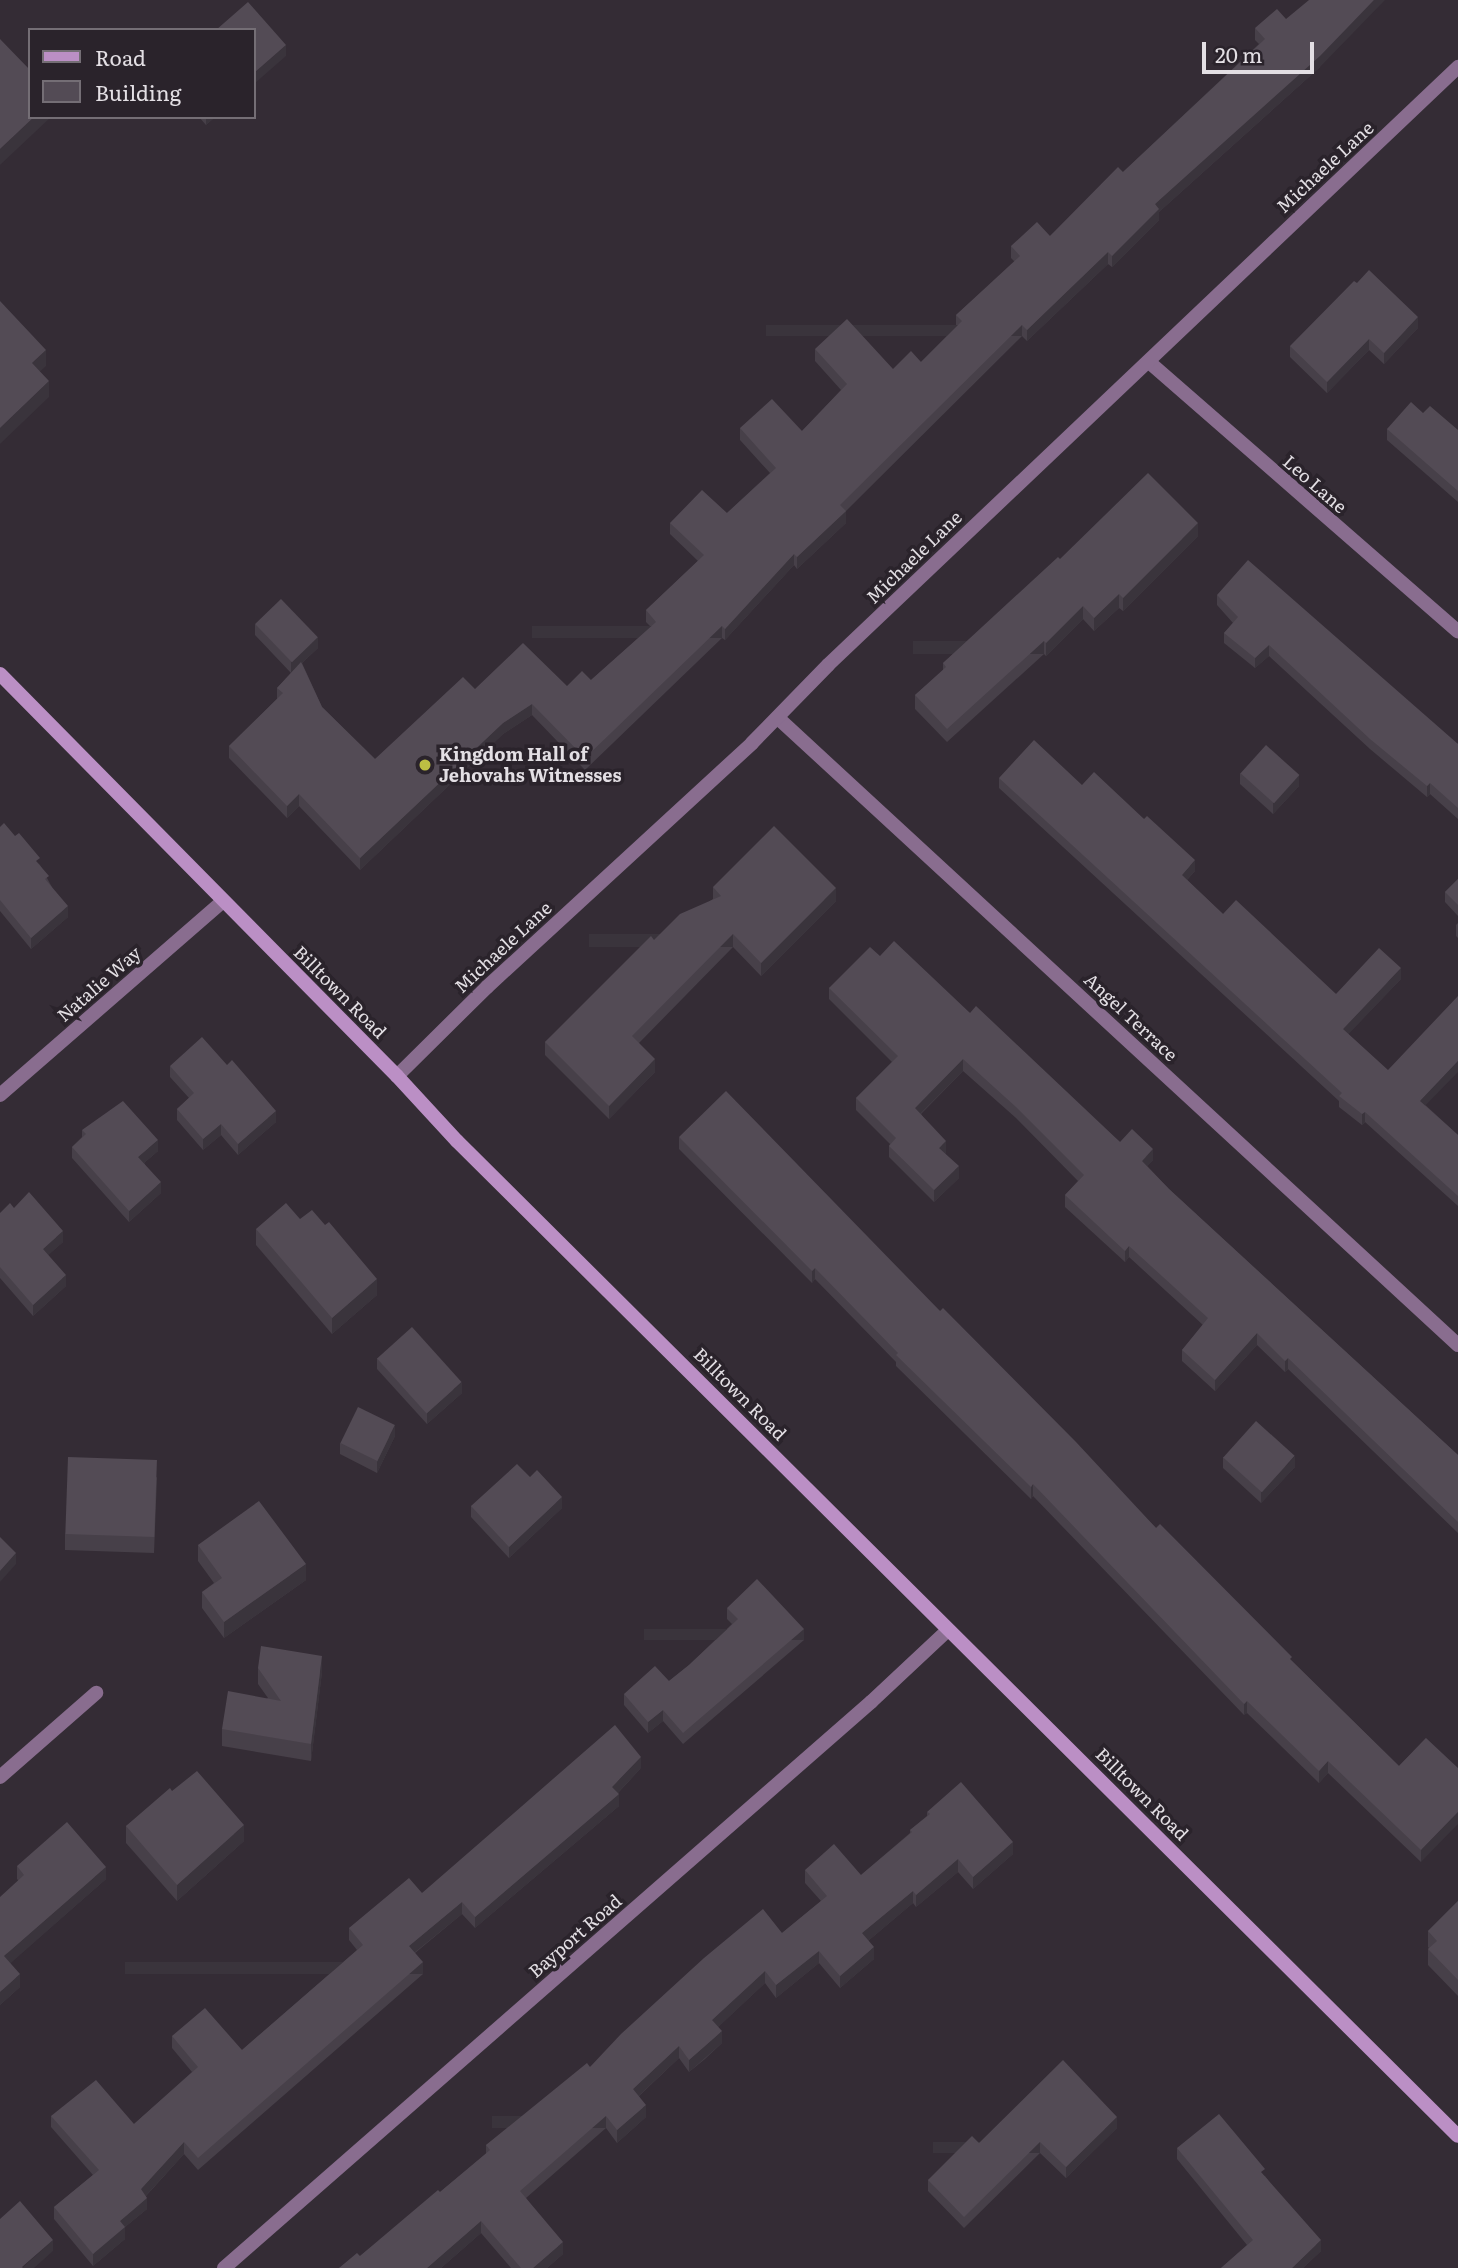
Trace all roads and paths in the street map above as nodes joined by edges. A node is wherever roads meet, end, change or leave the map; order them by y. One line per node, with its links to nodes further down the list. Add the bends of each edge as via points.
1 (1458, 67): 2 (street, Michaele Lane)
2 (1149, 362): 3 (street, Leo Lane); 5 (street, Michaele Lane, via 838,655)
3 (1458, 632)
4 (0, 674): 6 (main road, Billtown Road)
5 (778, 718): 7 (street, Michaele Lane); 9 (street, Angel Terrace)
6 (223, 901): 7 (main road, Billtown Road); 8 (street, Natalie Way)
7 (397, 1076): 10 (main road, Billtown Road, via 457,1142)
8 (0, 1095)
9 (1458, 1345)
10 (948, 1630): 13 (main road, Billtown Road); 14 (street, Bayport Road)
11 (96, 1693): 12 (street)
12 (0, 1777)
13 (1458, 2136)
14 (225, 2268)

